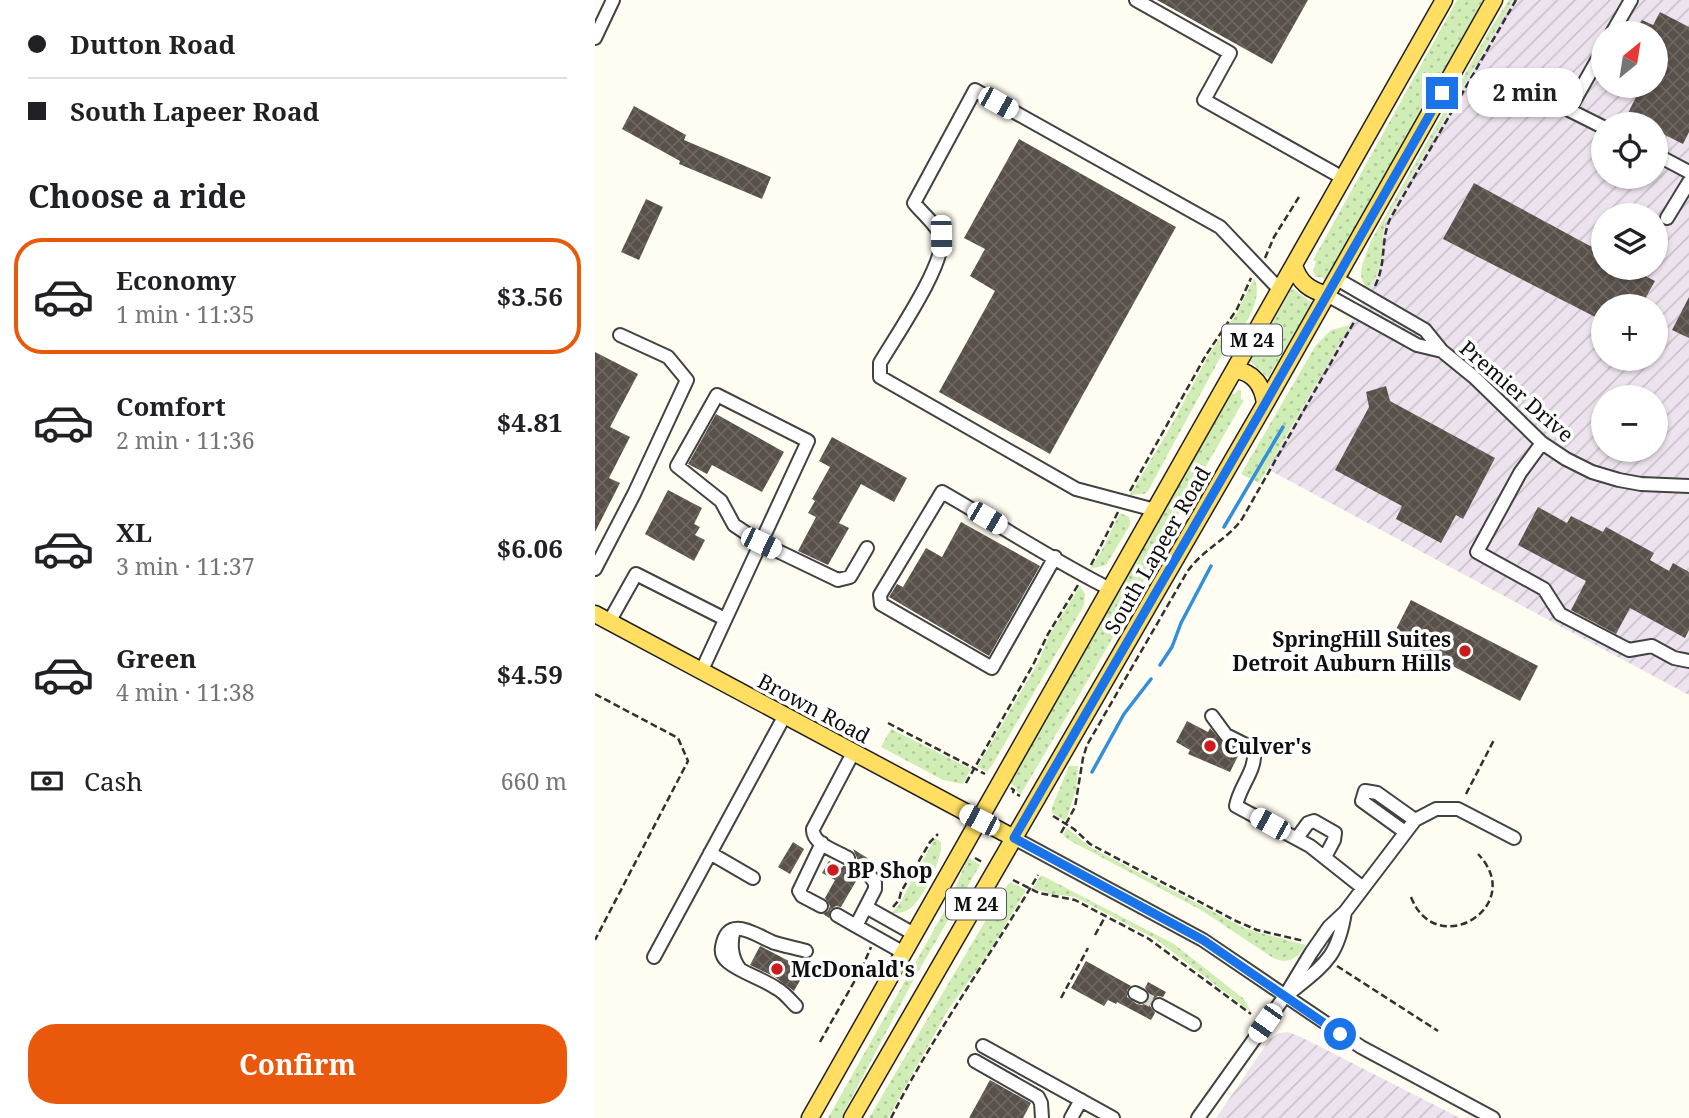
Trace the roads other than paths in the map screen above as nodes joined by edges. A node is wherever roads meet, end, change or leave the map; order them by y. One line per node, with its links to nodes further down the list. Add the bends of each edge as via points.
1 (613, 0): 7 (street)
2 (1136, 0): 12 (street, via 1230,53 1204,100)
3 (1444, 0): 12 (main road, South Lapeer Road / M 24)
4 (1495, 0): 16 (main road, South Lapeer Road / M 24)
5 (1631, 0): 6 (street)
6 (1619, 21)
7 (595, 38)
8 (1591, 71): 9 (street, via 1569,110)
9 (1591, 121)
10 (1668, 161): 11 (street)
11 (1689, 172)
12 (1343, 178): 15 (main road, South Lapeer Road / M 24)
13 (1689, 182): 14 (street)
14 (1668, 216)
15 (1294, 265): 17 (main road, South Lapeer Road / M 24); 18 (main road, via 1306,286)
16 (1337, 278): 18 (main road, South Lapeer Road / M 24); 20 (street, Premier Drive, via 1425,330)
17 (1280, 290): 21 (main road, South Lapeer Road / M 24); 25 (street, via 1220,227 975,90 914,203 941,236 941,253 880,363 880,377 1076,489)
18 (1327, 295): 20 (street, Premier Drive, via 1417,345); 22 (main road, South Lapeer Road / M 24)
19 (620, 335): 28 (street, via 668,357 687,380 634,494)
20 (1442, 351): 23 (street, Premier Drive)
21 (1235, 370): 22 (main road, via 1255,378); 25 (main road, South Lapeer Road / M 24)
22 (1265, 404): 42 (main road, South Lapeer Road / M 24)
23 (1542, 443): 24 (street, Premier Drive, via 1574,464 1619,480); 34 (street, via 1520,473 1477,552 1544,589 1560,614 1629,650 1652,646)
24 (1689, 486)
25 (1155, 510): 31 (main road, South Lapeer Road / M 24)
26 (761, 543): 26 (street, via 808,441 717,395 677,466 721,500 734,525); 27 (street, via 838,580 850,577); 33 (street)
27 (867, 548)
28 (599, 551): 30 (street)
29 (1055, 557): 29 (street, via 942,492 880,594 881,604 992,668); 31 (street)
30 (595, 569)
31 (1110, 589): 39 (main road, South Lapeer Road / M 24)
32 (602, 618): 33 (street, via 636,574); 35 (main road, Brown Road)
33 (725, 619): 35 (street)
34 (1689, 661)
35 (701, 672): 36 (main road, Brown Road)
36 (784, 716): 38 (main road, Brown Road); 46 (street)
37 (1212, 716): 43 (street, via 1226,735 1254,752 1255,761 1236,806)
38 (853, 753): 39 (main road, Brown Road); 45 (street, via 813,829)
39 (979, 820): 42 (main road, Brown Road); 57 (main road, South Lapeer Road / M 24)
40 (1415, 820): 41 (street); 41 (street, via 1377,793 1365,791 1361,801); 44 (street, via 1436,809 1458,810)
41 (1405, 832): 51 (street)
42 (1014, 838): 61 (street, via 1203,940); 69 (main road, South Lapeer Road / M 24)
43 (1297, 838): 47 (street); 47 (street, via 1314,821 1335,833)
44 (1514, 838)
45 (822, 843): 48 (street); 52 (street, via 799,891)
46 (710, 853): 50 (street); 60 (street)
47 (1325, 857): 51 (street)
48 (848, 858)
49 (864, 867): 53 (street, via 875,883)
50 (753, 878)
51 (1363, 888): 54 (street)
52 (821, 906)
53 (866, 907): 56 (street); 57 (street)
54 (1345, 912): 61 (street, via 1329,927); 61 (street, via 1341,935 1325,965)
55 (837, 915): 56 (street)
56 (856, 926): 59 (street)
57 (914, 934): 59 (main road, South Lapeer Road / M 24)
58 (806, 951): 63 (street, via 750,930 734,930 731,943 740,969 779,989)
59 (904, 953): 68 (main road, South Lapeer Road / M 24)
60 (654, 957)
61 (1285, 996): 73 (street); 74 (street, via 1361,1047)
62 (1159, 1005): 64 (street)
63 (796, 1006)
64 (1194, 1024)
65 (983, 1046): 67 (street)
66 (975, 1061): 70 (street, via 1038,1097)
67 (1087, 1108): 71 (street); 72 (street)
68 (810, 1118)
69 (852, 1118)
70 (1042, 1118)
71 (1071, 1118)
72 (1113, 1118)
73 (1198, 1118)
74 (1493, 1118)

